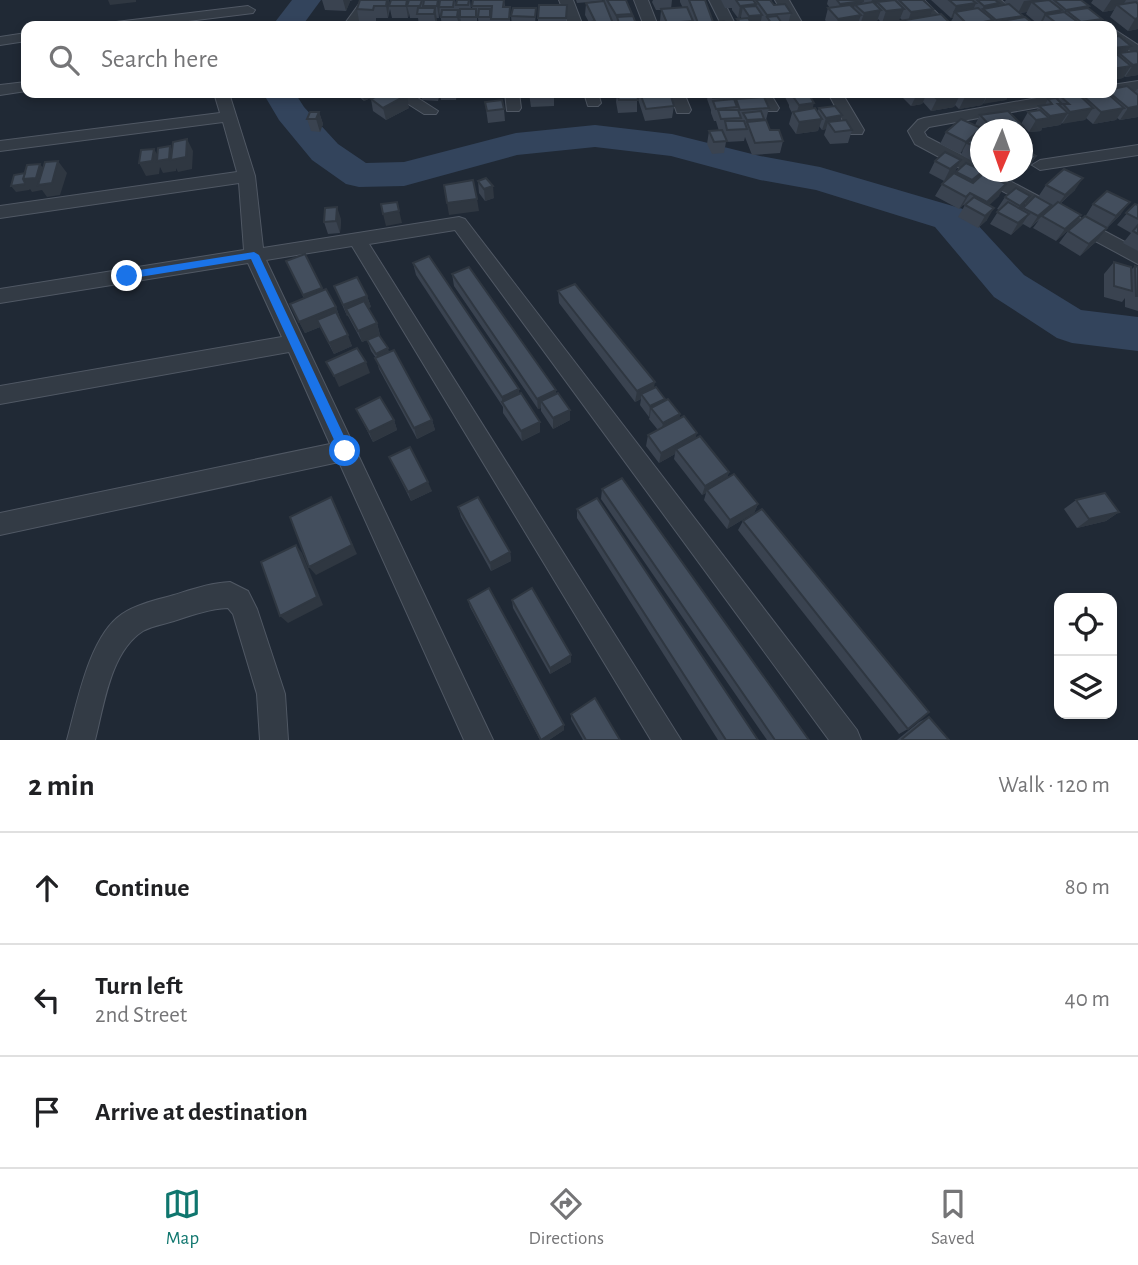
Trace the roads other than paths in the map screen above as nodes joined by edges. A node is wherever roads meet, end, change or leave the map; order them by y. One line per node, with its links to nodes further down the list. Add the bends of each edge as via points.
1 (566, 0): 12 (street)
2 (641, 0): 13 (street)
3 (716, 0): 14 (street)
4 (782, 0): 15 (street)
5 (916, 0): 16 (street)
6 (993, 0): 17 (street)
7 (373, 1): 11 (street)
8 (252, 5): 9 (street); 10 (street)
9 (148, 21)
10 (241, 21)
11 (355, 21)
12 (574, 21)
13 (649, 21)
14 (726, 21)
15 (794, 21)
16 (938, 21)
17 (1018, 21)
18 (1117, 35): 19 (street)
19 (1138, 35)
20 (1117, 36): 23 (street)
21 (21, 38): 22 (street)
22 (0, 41)
23 (1138, 52)
24 (1138, 86): 26 (street)
25 (21, 87): 27 (street)
26 (1117, 88)
27 (0, 90)
28 (224, 98): 37 (street)
29 (408, 98): 36 (street)
30 (679, 98): 35 (street)
31 (766, 98): 34 (street)
32 (838, 98): 38 (street)
33 (1018, 98): 46 (street, via 924,123 916,131 921,140)
34 (771, 108)
35 (683, 110)
36 (430, 111)
37 (230, 116): 39 (street); 42 (street)
38 (856, 130)
39 (0, 146)
40 (1138, 150): 41 (street)
41 (1040, 165)
42 (247, 176): 43 (street); 45 (street)
43 (0, 212)
44 (358, 241): 45 (street); 55 (street); 56 (street, via 459,223)
45 (254, 255): 47 (street); 48 (street)
46 (1138, 257)
47 (0, 296)
48 (295, 343): 49 (street); 50 (street)
49 (0, 394)
50 (345, 451): 51 (street); 54 (street)
51 (0, 524)
52 (81, 740): 53 (street, via 108,655 126,627 198,600 230,595 244,609 271,694)
53 (274, 740)
54 (479, 740)
55 (667, 740)
56 (847, 740)

